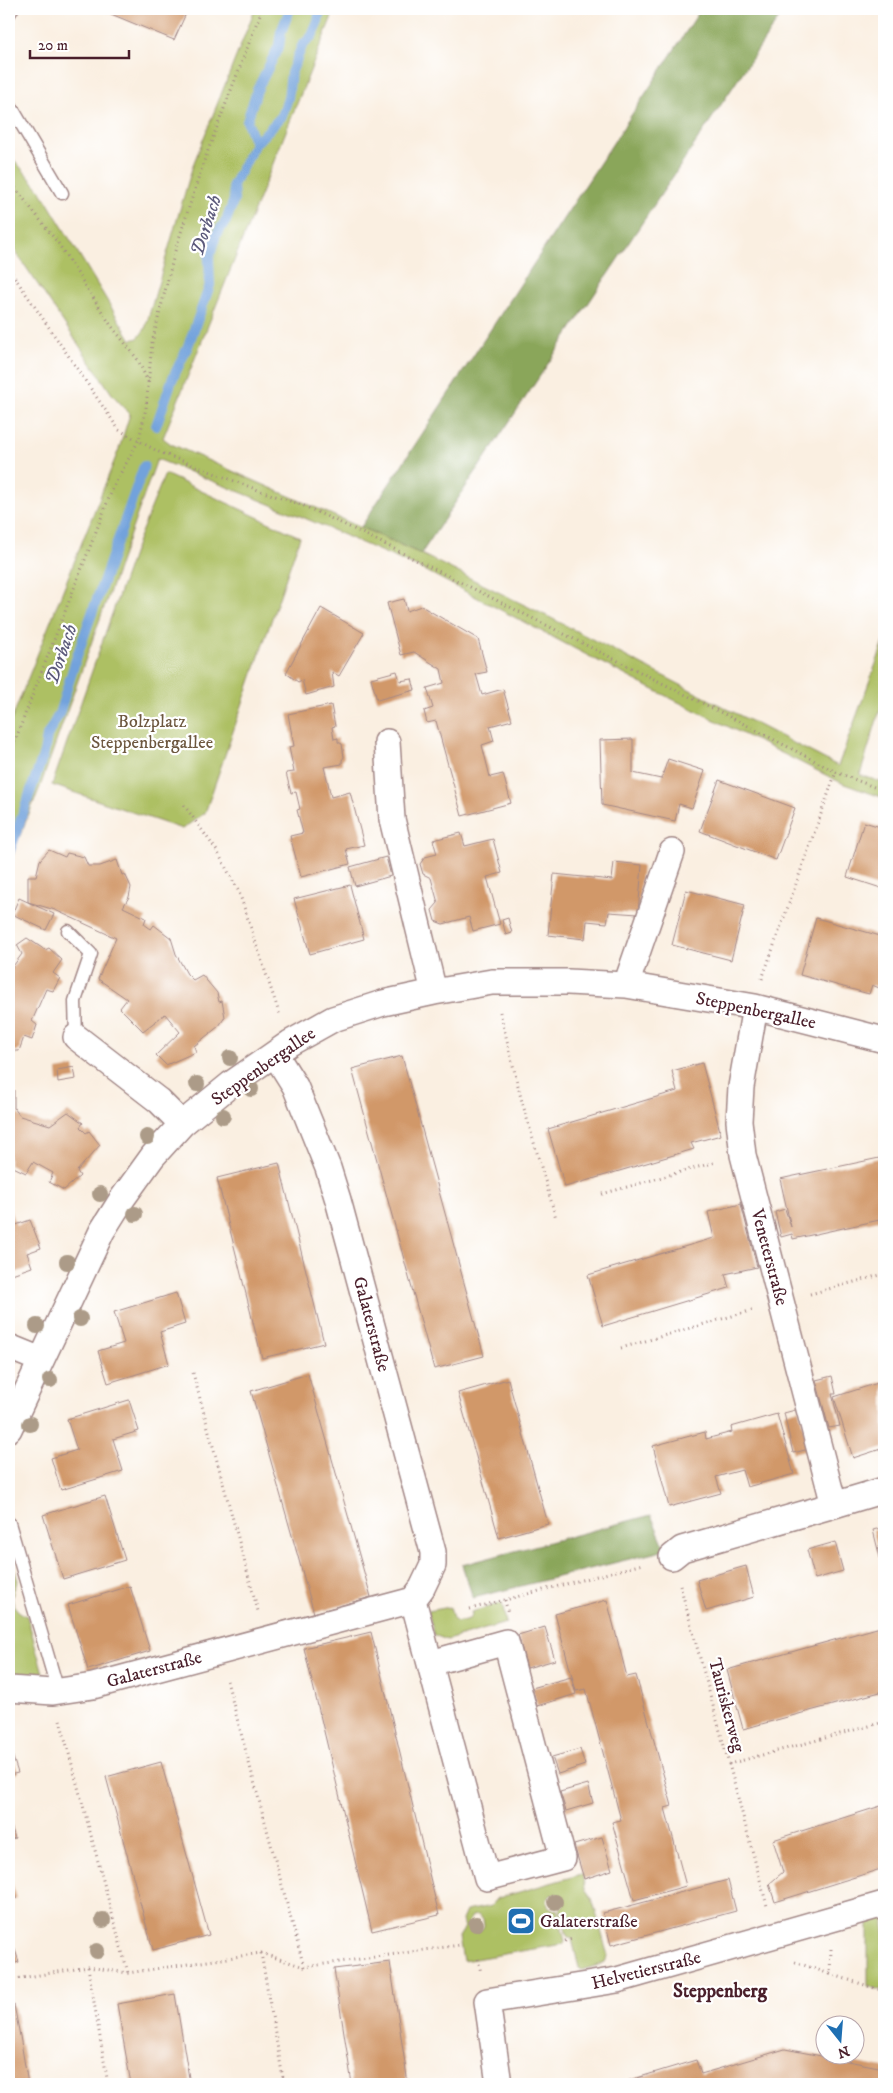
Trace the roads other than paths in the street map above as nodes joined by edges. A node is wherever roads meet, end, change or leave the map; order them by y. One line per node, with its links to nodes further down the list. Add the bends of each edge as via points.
1 (12, 9): 2 (lane)
2 (9, 14)
3 (9, 104): 4 (lane)
4 (62, 193)
5 (387, 742): 9 (street, via 392,819)
6 (672, 852): 8 (street)
7 (68, 931): 11 (lane, via 91,954 75,1001)
8 (626, 985): 9 (street, Steppenbergallee, via 492,982); 10 (street, Steppenbergallee)
9 (434, 992): 13 (street, Steppenbergallee, via 383,1003 333,1019)
10 (755, 1007): 12 (street, Steppenbergallee); 19 (street, Veneterstraße, via 740,1087 743,1155)
11 (76, 1037): 14 (street, via 159,1101)
12 (884, 1040)
13 (282, 1048): 14 (street, Steppenbergallee); 22 (street, Galaterstraße, via 331,1176 351,1242 433,1552 433,1565)
14 (182, 1124): 16 (street, Steppenbergallee, via 153,1156 102,1231)
15 (9, 1347): 16 (street)
16 (41, 1360): 17 (street, Steppenbergallee)
17 (9, 1429)
18 (884, 1490): 19 (street)
19 (834, 1505): 21 (street, via 682,1549)
20 (9, 1523): 25 (lane)
21 (672, 1557)
22 (413, 1600): 23 (street); 25 (street, Galaterstraße, via 93,1686)
23 (431, 1662): 23 (street, via 487,1878 563,1858 506,1642)
24 (9, 1690): 25 (street, Galaterstraße)
25 (55, 1692)
26 (884, 1904): 27 (street, Helvetierstraße, via 617,1980 487,2001)
27 (499, 2084)

